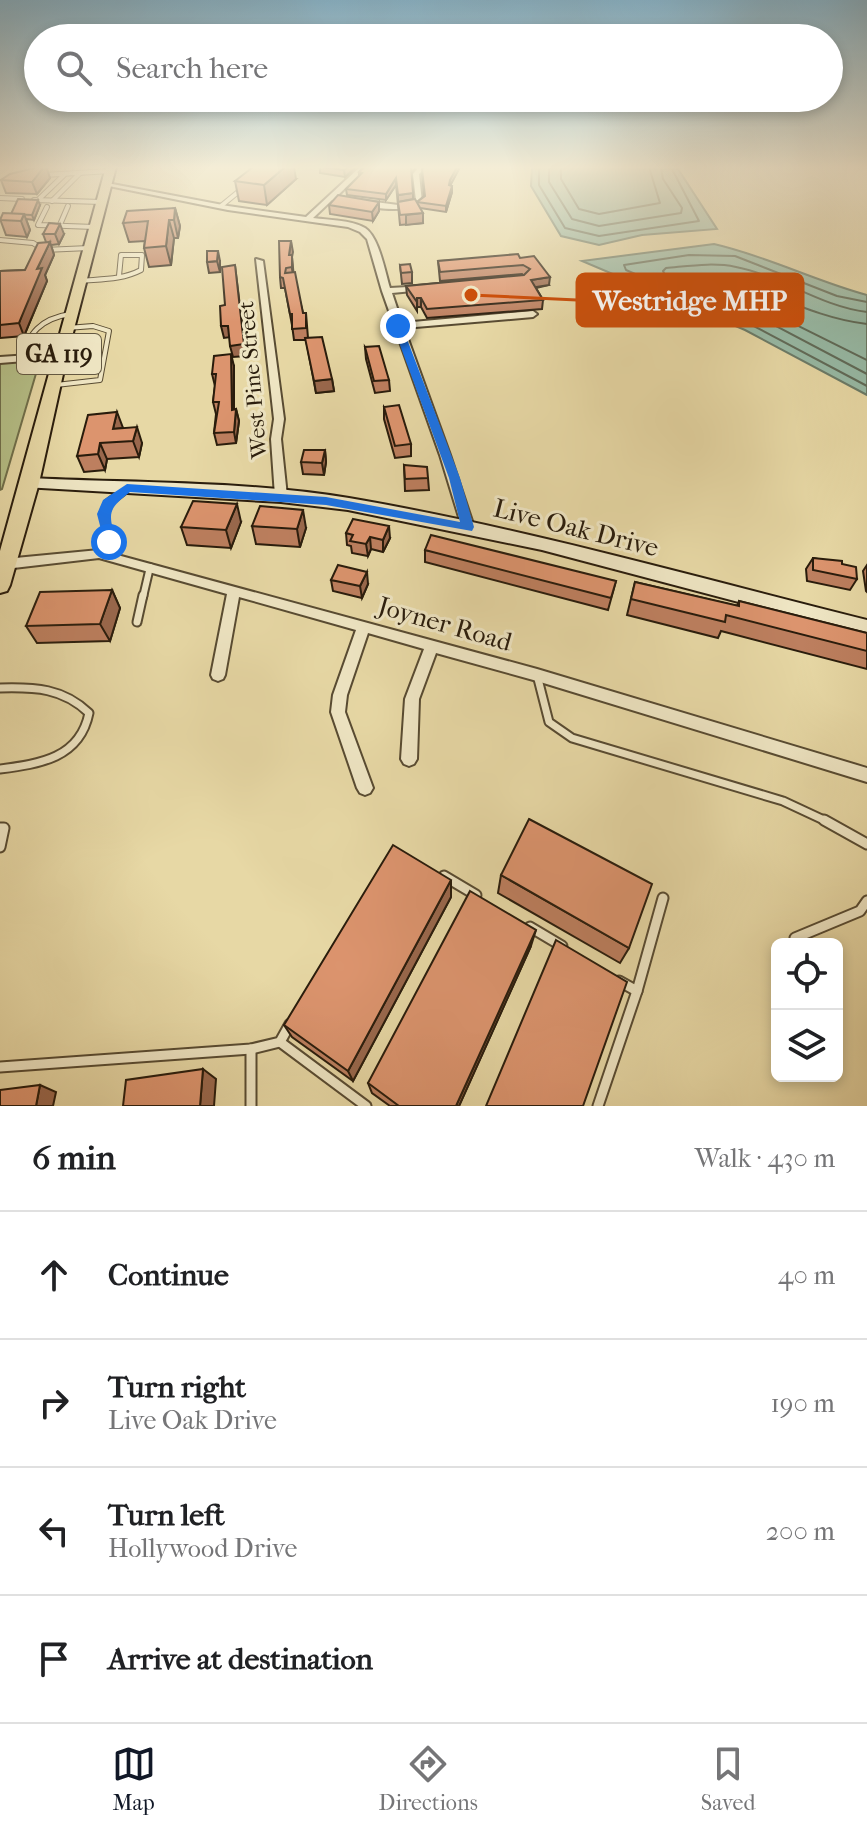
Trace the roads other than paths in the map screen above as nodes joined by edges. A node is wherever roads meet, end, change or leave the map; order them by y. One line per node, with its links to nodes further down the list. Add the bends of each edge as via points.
1 (41, 219): 6 (lane)
2 (63, 219): 7 (lane)
3 (97, 219): 8 (main road, GA 119)
4 (312, 219): 15 (street, via 363,230 371,239)
5 (25, 224): 6 (lane)
6 (38, 225): 7 (lane)
7 (59, 227): 8 (lane)
8 (95, 227): 10 (main road, GA 119)
9 (0, 240): 10 (lane, via 33,243 44,250)
10 (89, 248): 13 (main road, GA 119)
11 (259, 261): 25 (street, West Pine Street, via 279,419)
12 (119, 276): 12 (lane, via 139,272 142,255 121,255); 13 (lane)
13 (80, 281): 17 (main road, GA 119)
14 (432, 287): 15 (street)
15 (386, 291): 18 (street)
16 (533, 314): 18 (street)
17 (69, 321): 19 (main road, GA 119); 20 (lane, via 48,316 36,324); 22 (lane, via 109,331 100,380)
18 (398, 326): 26 (street)
19 (59, 356): 20 (street); 22 (main road, GA 119)
20 (18, 359): 21 (street)
21 (0, 360)
22 (52, 386): 23 (main road, GA 119)
23 (30, 483): 24 (street, Live Oak Drive); 28 (main road, GA 119)
24 (127, 488): 25 (street, Live Oak Drive); 27 (lane, via 103,514)
25 (281, 496): 26 (street, Live Oak Drive)
26 (468, 527): 34 (street, Live Oak Drive)
27 (116, 558): 28 (street, Joyner Road, via 99,554); 29 (street, Joyner Road)
28 (5, 564): 30 (main road, GA 119)
29 (150, 567): 31 (street, Joyner Road); 32 (lane)
30 (0, 585)
31 (234, 591): 33 (street, Joyner Road); 36 (street)
32 (137, 622)
33 (364, 626): 35 (street, Joyner Road); 42 (street, via 338,712)
34 (867, 628)
35 (432, 646): 37 (street, Joyner Road); 39 (street, via 412,699)
36 (218, 675)
37 (537, 675): 41 (street, Joyner Road); 44 (lane, via 549,722 572,738 783,801)
38 (0, 688): 40 (lane, via 61,691 89,713 84,735 56,758)
39 (409, 759)
40 (0, 769)
41 (867, 775)
42 (365, 788)
43 (0, 828): 45 (lane)
44 (867, 844)
45 (0, 847)
46 (435, 871): 49 (lane)
47 (663, 898): 54 (lane)
48 (867, 901): 51 (lane, via 860,911)
49 (489, 903)
50 (516, 919): 52 (lane)
51 (795, 938)
52 (570, 951)
53 (610, 975): 54 (lane)
54 (637, 991): 61 (lane)
55 (295, 1016): 56 (lane)
56 (280, 1042): 57 (lane); 60 (lane)
57 (251, 1049): 58 (lane); 59 (lane)
58 (0, 1067)
59 (251, 1106)
60 (366, 1106)
61 (598, 1106)

